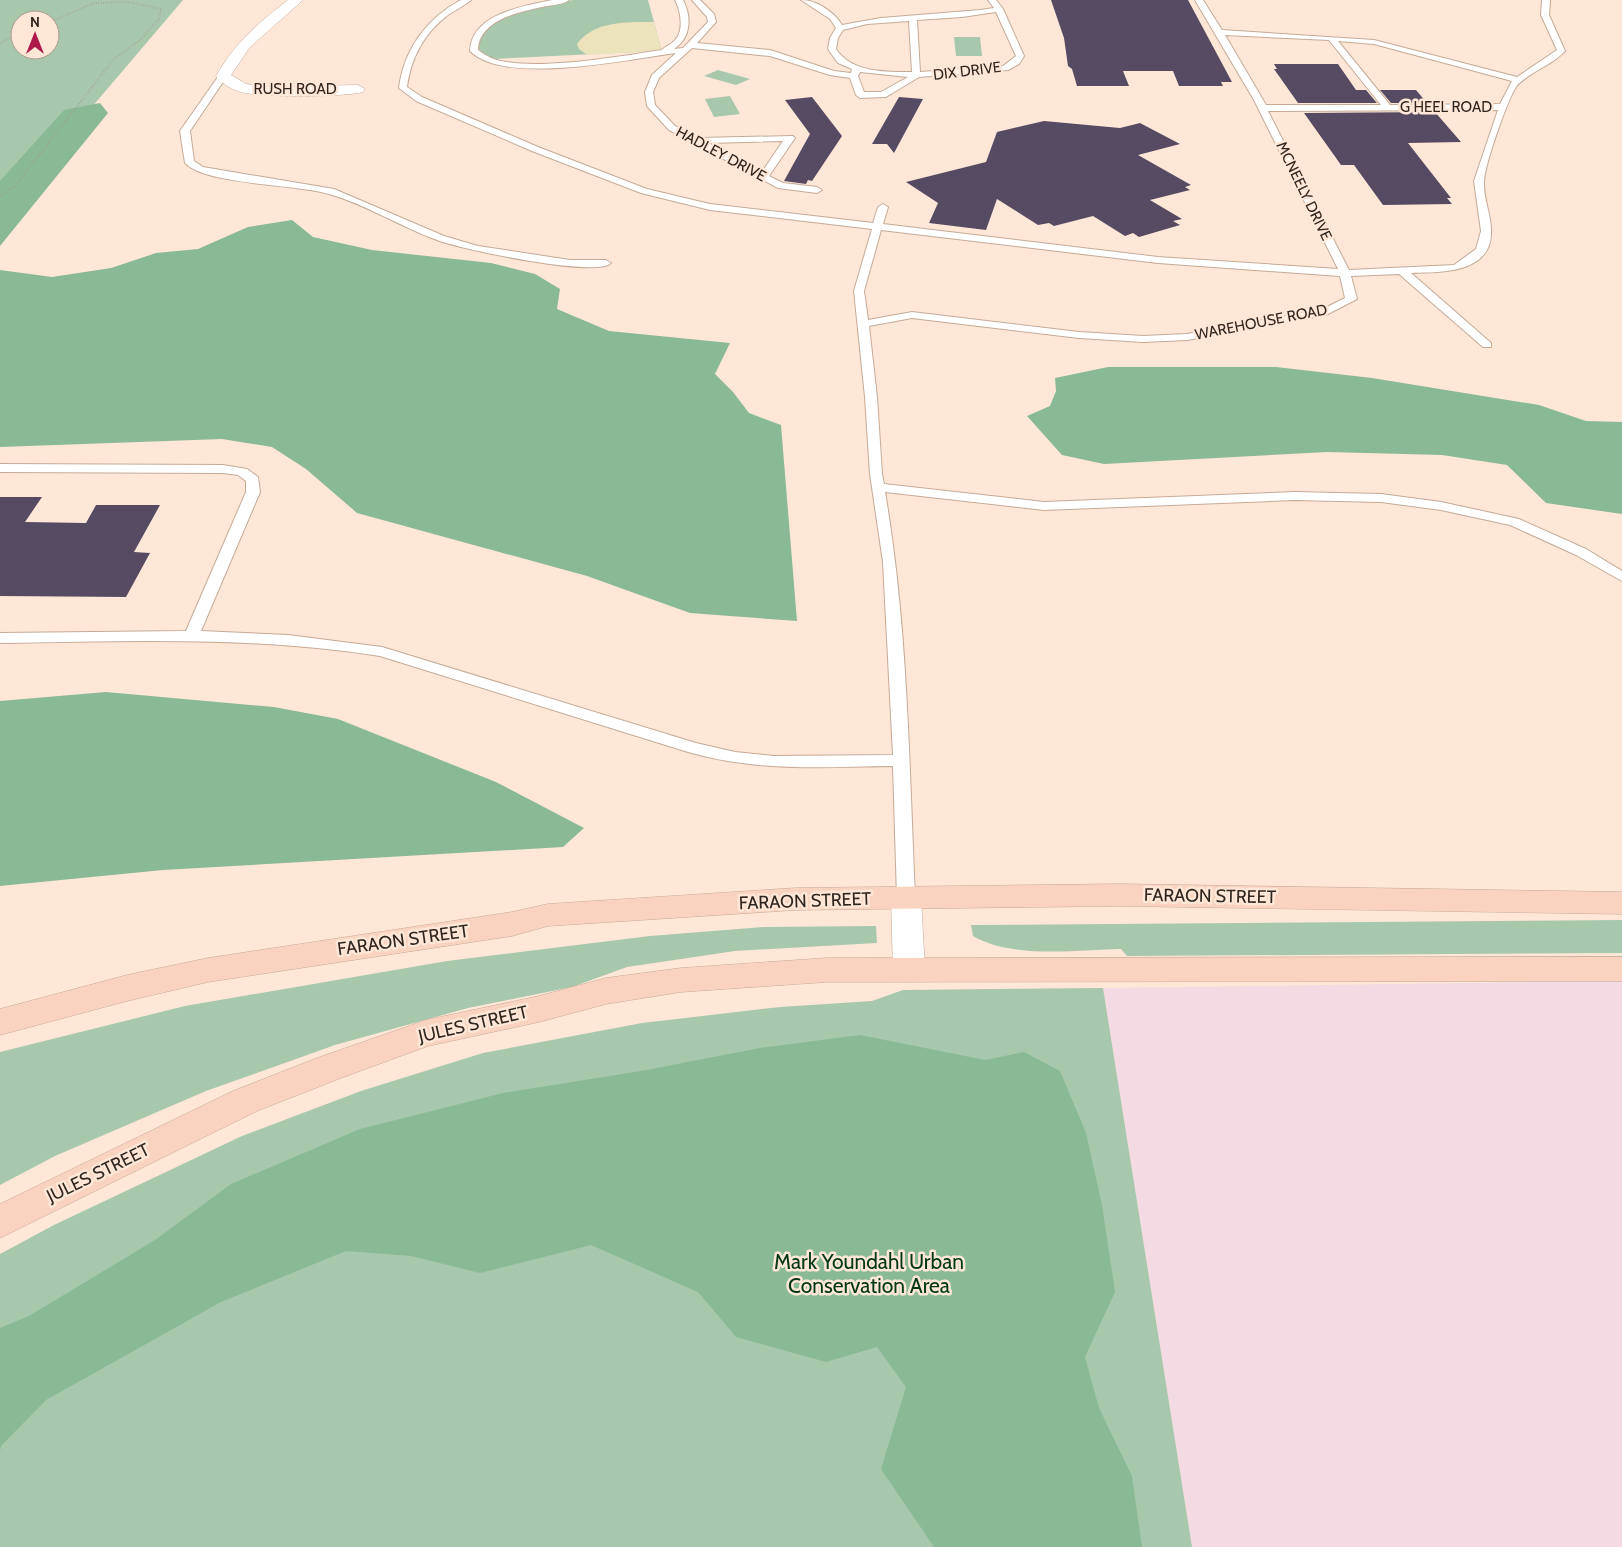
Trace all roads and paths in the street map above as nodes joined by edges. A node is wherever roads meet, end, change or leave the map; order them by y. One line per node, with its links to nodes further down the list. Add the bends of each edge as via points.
1 (296, 0): 19 (street, via 267,23 230,61)
2 (467, 0): 31 (lane, via 434,20 415,49 403,88 419,99 653,194 710,207)
3 (565, 0): 17 (lane, DIX DRIVE, via 523,9 486,25 475,39 474,51 480,58 494,63 514,65 601,62)
4 (679, 0): 17 (lane, via 684,11 683,34 676,44)
5 (696, 0): 16 (lane, HADLEY DRIVE, via 711,16 712,22)
6 (806, 0): 13 (lane, via 833,17)
7 (992, 0): 10 (lane, DIX DRIVE)
8 (1198, 0): 14 (lane, MCNEELY DRIVE)
9 (1546, 0): 21 (lane, via 1545,15 1562,51)
10 (999, 9): 11 (lane); 20 (lane, DIX DRIVE, via 1020,56 1016,62 1005,68)
11 (913, 17): 13 (lane, via 858,22); 20 (lane)
12 (60, 18): 29 (path, via 94,3 109,1 140,2 161,9 159,19 139,41 114,59 15,186)
13 (840, 28): 18 (lane, via 832,49 839,60)
14 (1220, 32): 15 (lane); 25 (lane, MCNEELY DRIVE)
15 (1331, 38): 21 (lane, via 1374,42); 23 (lane)
16 (687, 48): 17 (lane, DIX DRIVE); 18 (lane, DIX DRIVE, via 769,53 801,60 841,76); 26 (lane, HADLEY DRIVE, via 655,77 649,92 651,106 672,128)
17 (662, 52)
18 (855, 72): 20 (lane, DIX DRIVE); 20 (lane, via 860,95 883,95)
19 (223, 76): 22 (street, RUSH ROAD, via 242,88 266,91); 32 (lane, via 203,101 186,131 187,155 190,163 200,169 331,191 440,238 477,249 570,263)
20 (916, 76)
21 (1518, 80): 24 (lane)
22 (358, 89)
23 (1387, 107): 24 (lane, G HEEL ROAD); 25 (lane)
24 (1504, 107): 33 (lane, via 1479,180 1488,228 1482,251 1470,262 1456,268)
25 (1263, 108): 34 (lane, MCNEELY DRIVE)
26 (694, 141): 27 (lane, HADLEY DRIVE); 27 (lane, via 790,138)
27 (764, 177): 28 (lane, HADLEY DRIVE, via 781,186)
28 (817, 190)
29 (0, 196)
30 (883, 207): 31 (lane)
31 (878, 227): 34 (lane, via 1158,260); 35 (lane, via 859,291)
32 (606, 263)
33 (1402, 271): 34 (lane); 36 (lane)
34 (1345, 273): 35 (lane, WAREHOUSE ROAD, via 1350,299 1326,312 1187,337 1143,339 1079,335 912,315)
35 (863, 324): 38 (lane)
36 (1487, 345)
37 (0, 468): 40 (lane, via 224,469 242,472 253,480 253,492)
38 (878, 487): 39 (lane, via 1044,506 1294,496 1381,498 1441,506 1514,522 1581,552); 42 (lane, via 890,562)
39 (1622, 577)
40 (191, 637): 41 (lane); 42 (lane, via 286,639 342,644 382,652 735,758 773,762)
41 (0, 638)
42 (900, 760): 43 (lane)
43 (906, 898): 44 (main road, FARAON STREET, via 1119,894); 46 (street); 47 (main road, FARAON STREET, via 796,900 548,915 512,924 208,970)
44 (1622, 903)
45 (1622, 969): 46 (main road)
46 (909, 970): 48 (main road, JULES STREET, via 827,970 681,980 606,990 539,1009 426,1033 245,1101)
47 (0, 1022)
48 (0, 1222)

